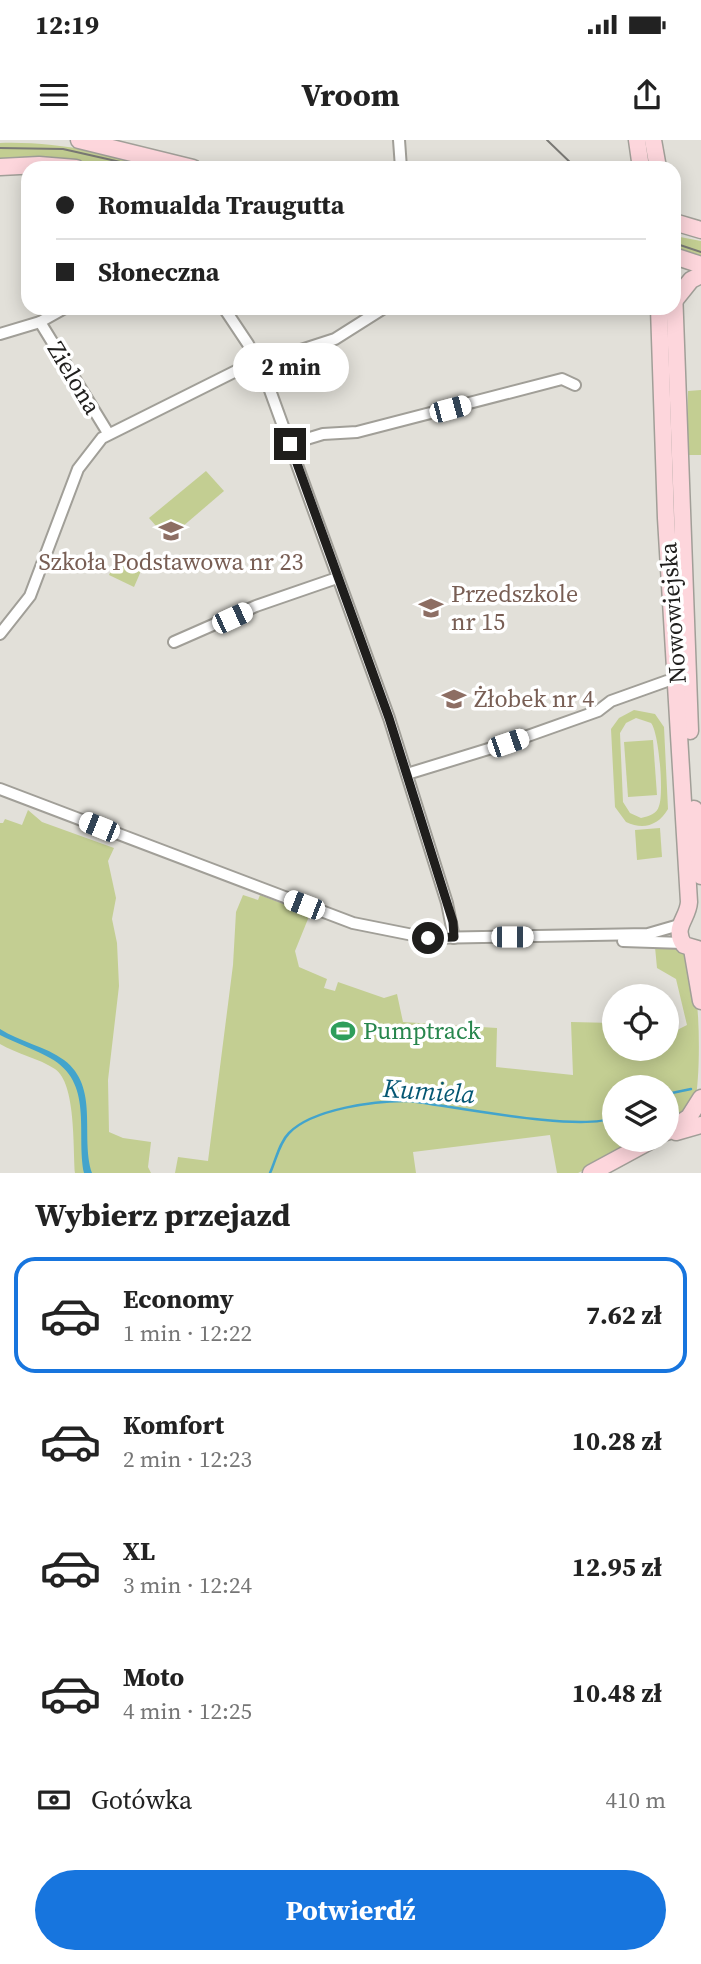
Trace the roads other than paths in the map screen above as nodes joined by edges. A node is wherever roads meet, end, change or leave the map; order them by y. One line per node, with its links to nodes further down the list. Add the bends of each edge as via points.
1 (79, 140): 5 (street)
2 (400, 140): 6 (street)
3 (637, 140): 7 (street)
4 (653, 140): 8 (street)
5 (164, 161)
6 (401, 161)
7 (640, 161)
8 (657, 161)
9 (21, 165): 10 (street)
10 (0, 166)
11 (681, 224): 12 (street)
12 (701, 230)
13 (681, 258): 14 (street)
14 (701, 265)
15 (701, 275): 16 (street, Nowowiejska)
16 (681, 289)
17 (52, 315): 22 (street)
18 (228, 315): 24 (street)
19 (373, 315): 24 (street, via 335,339)
20 (659, 315): 31 (street, Nowowiejska)
21 (675, 315): 34 (street, Nowowiejska, via 691,756)
22 (40, 322): 23 (street); 26 (street, Zielona)
23 (0, 334)
24 (258, 362): 26 (street); 27 (street)
25 (575, 384): 27 (street, via 562,379 358,432 323,434)
26 (108, 433): 29 (street, via 78,469 34,586)
27 (290, 444): 28 (street)
28 (337, 578): 30 (street, via 256,606); 32 (street)
29 (0, 634)
30 (174, 642)
31 (677, 681): 32 (street, via 611,701 598,711 488,750); 35 (street, Nowowiejska)
32 (407, 774): 37 (street)
33 (0, 789): 37 (street, via 353,923 413,937)
34 (701, 876)
35 (689, 918): 36 (street, via 648,934); 38 (street, Nowowiejska)
36 (596, 936): 37 (street); 38 (street)
37 (454, 937)
38 (692, 947): 39 (street, Nowowiejska)
39 (701, 1001)
40 (701, 1098): 41 (street, via 690,1117)
41 (679, 1125)
42 (701, 1125): 43 (street)
43 (679, 1130)
44 (632, 1152): 45 (street)
45 (600, 1171)

